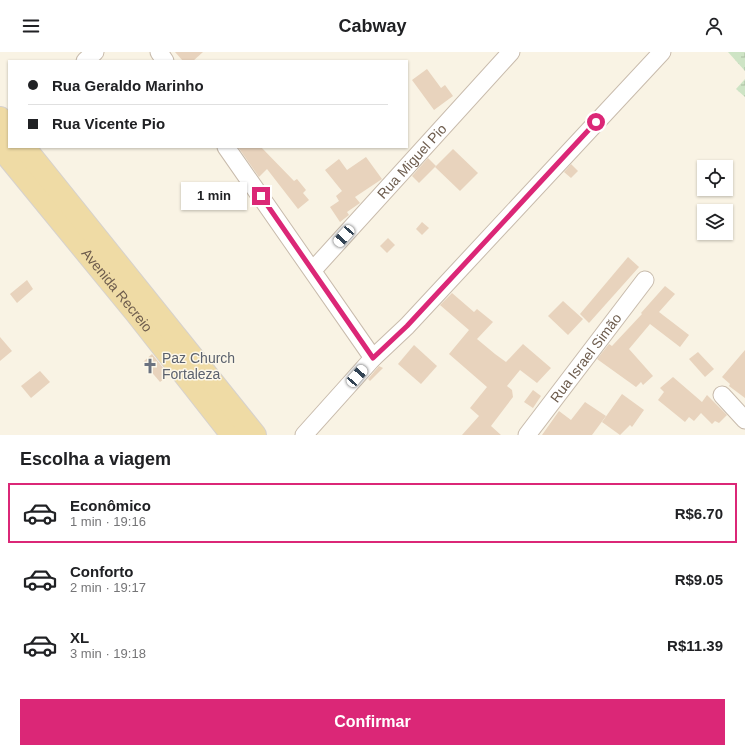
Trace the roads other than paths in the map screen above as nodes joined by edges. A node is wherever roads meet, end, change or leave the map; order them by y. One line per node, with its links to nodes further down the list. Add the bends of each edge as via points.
1 (95, 52): 4 (street)
2 (511, 52): 12 (street, Rua Miguel Pio)
3 (662, 52): 15 (street, via 407,326)
4 (86, 60)
5 (0, 118): 6 (main road)
6 (8, 128)
7 (8, 130): 8 (street)
8 (0, 137)
9 (0, 148): 14 (main road, Avenida Recreio)
10 (25, 148): 14 (main road, Avenida Recreio)
11 (227, 148): 12 (street)
12 (313, 270): 15 (street)
13 (645, 280): 21 (street, Rua Israel Simão)
14 (143, 308): 18 (main road, Avenida Recreio); 19 (main road, Avenida Recreio)
15 (373, 358): 20 (street)
16 (722, 396): 17 (street)
17 (745, 420)
18 (232, 435)
19 (255, 435)
20 (304, 435)
21 (527, 435)

